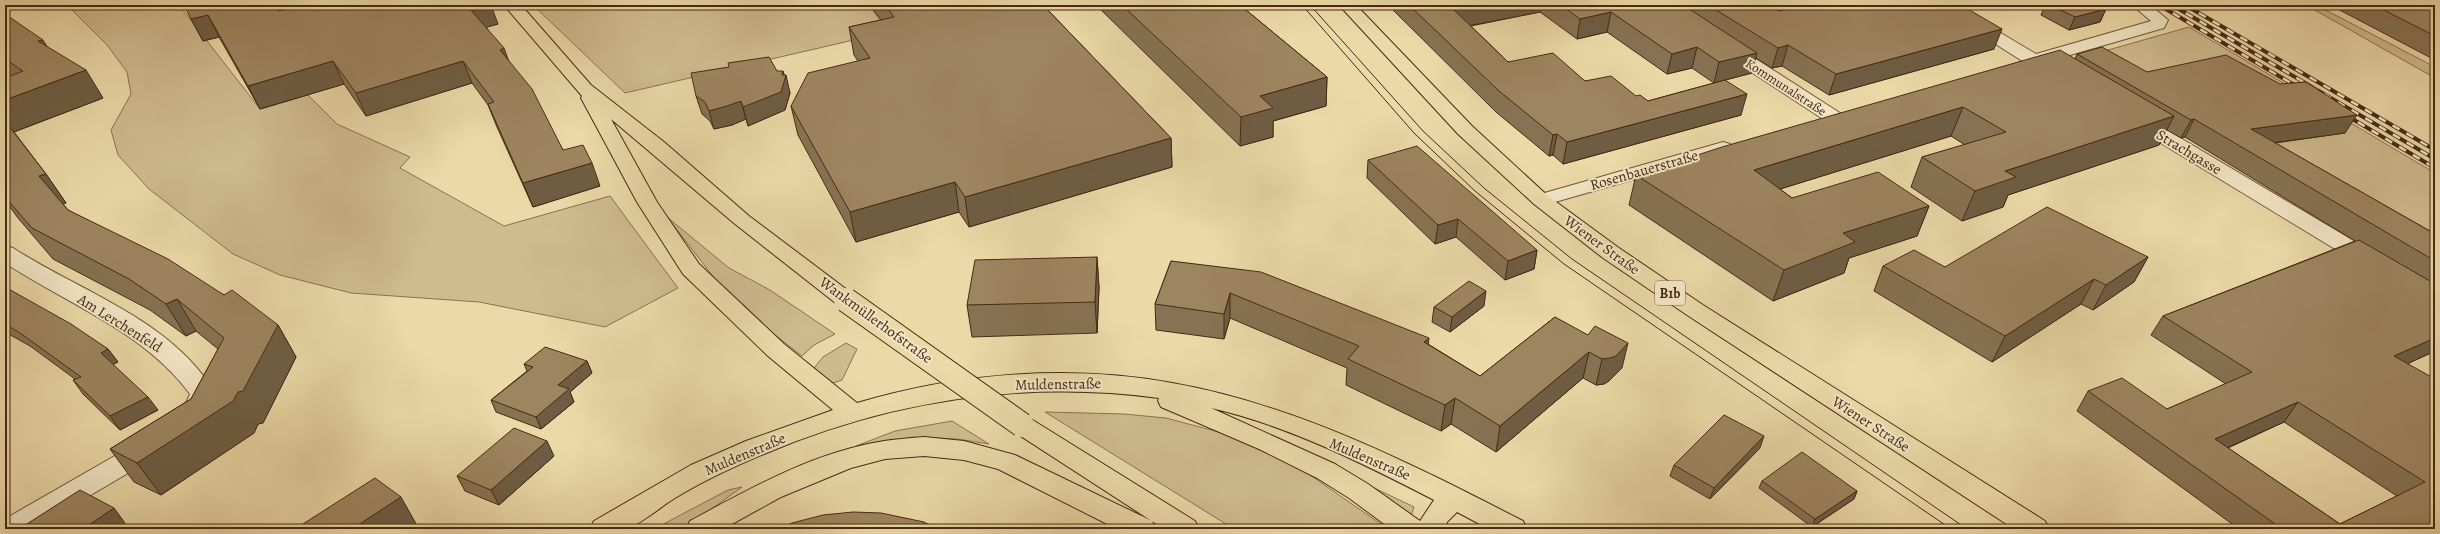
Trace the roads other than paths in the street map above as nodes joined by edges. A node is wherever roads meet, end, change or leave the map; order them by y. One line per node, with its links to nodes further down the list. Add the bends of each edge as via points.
1 (512, 5): 9 (main road, Wankmüllerhofstraße)
2 (1346, 5): 13 (main road, Wiener Straße / B1b, via 1465,130)
3 (1942, 5): 6 (street)
4 (2140, 5): 6 (street, via 2160,20 2158,24)
5 (1716, 42): 11 (street, Kommunalstraße, via 1841,114)
6 (2034, 59): 7 (street); 8 (street)
7 (2012, 66)
8 (2062, 76)
9 (584, 89): 17 (main road, Wankmüllerhofstraße, via 647,202 691,269 776,350); 23 (main road, Wankmüllerhofstraße, bridge, via 657,146 742,220 846,300 1022,425)
10 (2119, 110): 15 (street, Strachgasse)
11 (1809, 123)
12 (1739, 143): 13 (street, Rosenbauerstraße)
13 (1541, 200): 27 (main road, Wiener Straße / B1b, via 1611,253 1695,310)
14 (5, 253): 19 (street, Am Lerchenfeld, via 40,276 134,329 164,350 193,378 203,393 195,412 172,432 107,474)
15 (2390, 273)
16 (1130, 384): 17 (main road, Muldenstraße, via 1017,384 957,391); 18 (main road, Muldenstraße, via 1180,392 1264,416 1403,472); 24 (main road, via 1264,440 1327,471)
17 (851, 412): 20 (main road, Muldenstraße, via 764,444 700,473)
18 (1456, 499): 25 (main road, via 1437,514 1431,525); 26 (main road, Muldenstraße)
19 (10, 529)
20 (604, 529)
21 (700, 529): 22 (main road, via 776,486 819,467 860,455 901,448 938,448 1006,462)
22 (1142, 529)
23 (1185, 529)
24 (1411, 529)
25 (1432, 529)
26 (1513, 529)
27 (2035, 529)

